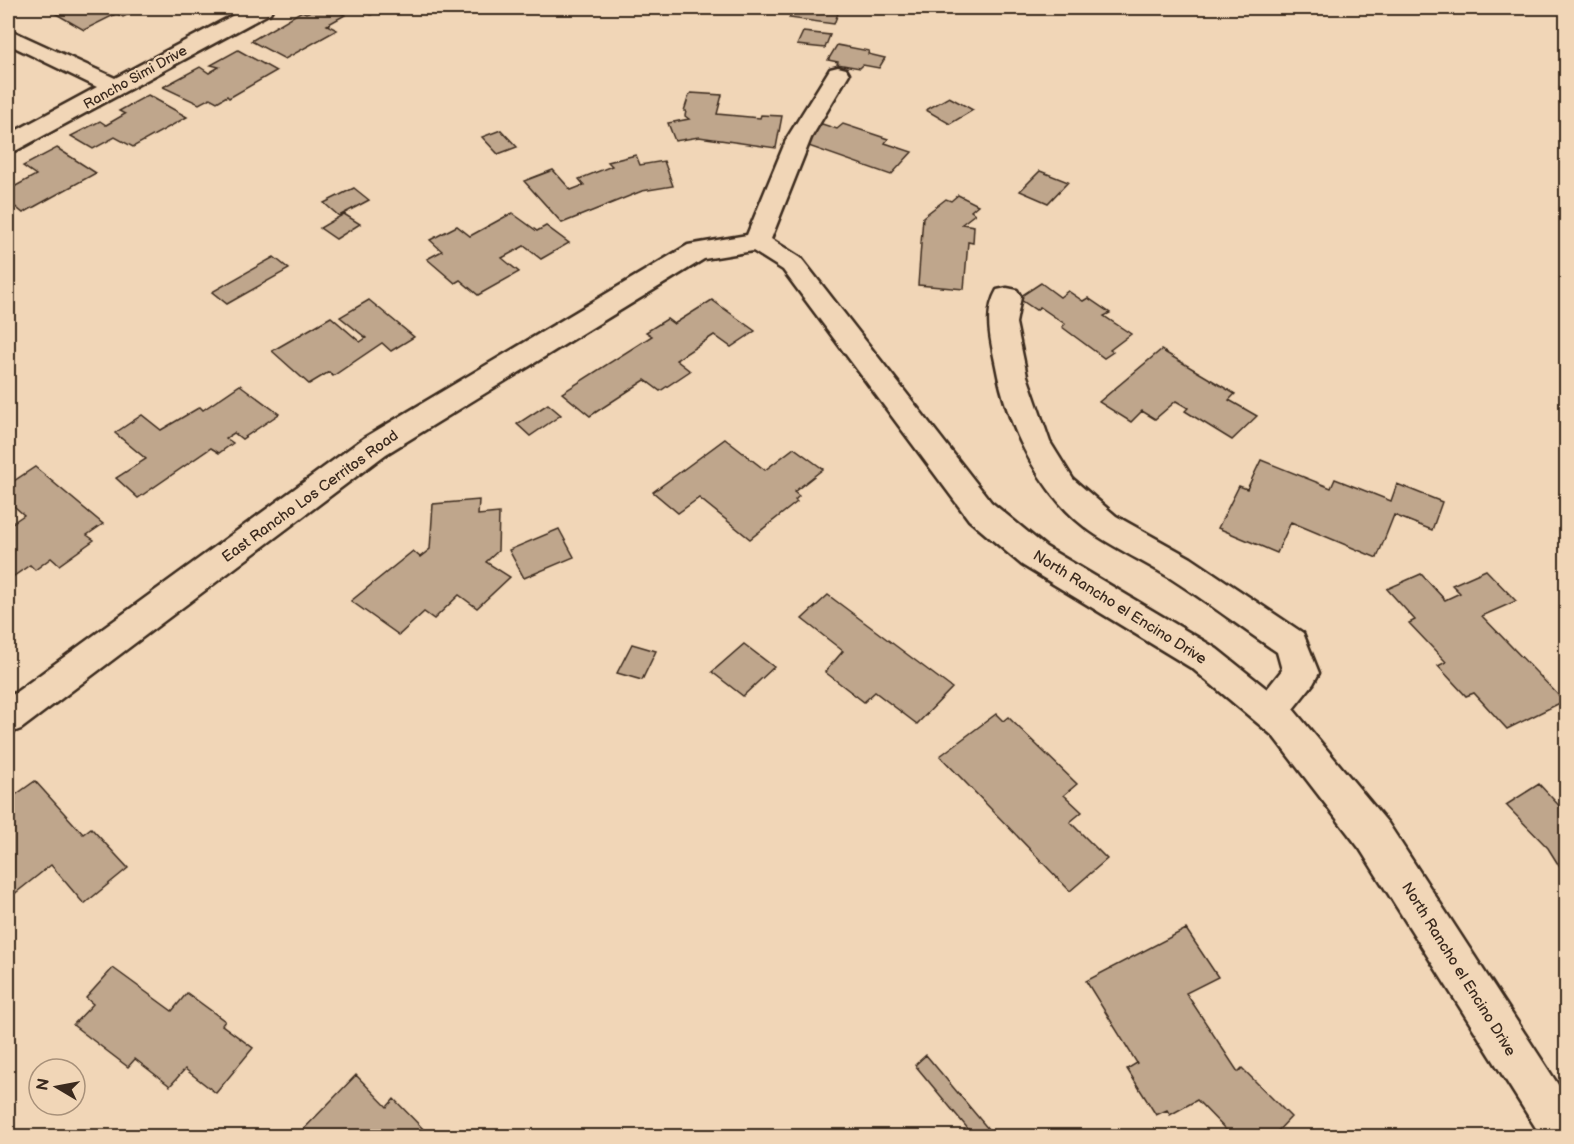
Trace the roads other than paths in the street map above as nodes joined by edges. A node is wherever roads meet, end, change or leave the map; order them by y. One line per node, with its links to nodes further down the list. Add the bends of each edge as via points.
1 (262, 8): 4 (street, Rancho Simi Drive)
2 (8, 36): 4 (street)
3 (838, 74): 6 (street, via 799,138)
4 (117, 88): 5 (street, Rancho Simi Drive)
5 (8, 146)
6 (757, 242): 8 (street, North Rancho el Encino Drive, via 792,264 980,511 1034,555 1205,659); 9 (street, East Rancho Los Cerritos Road, via 697,250 375,446)
7 (1007, 297): 8 (street, via 1002,323 1012,376 1036,444 1062,487 1106,525 1179,567 1291,643 1301,673)
8 (1270, 712): 10 (street, North Rancho el Encino Drive, via 1286,725 1374,836)
9 (8, 718)
10 (1566, 1137)

